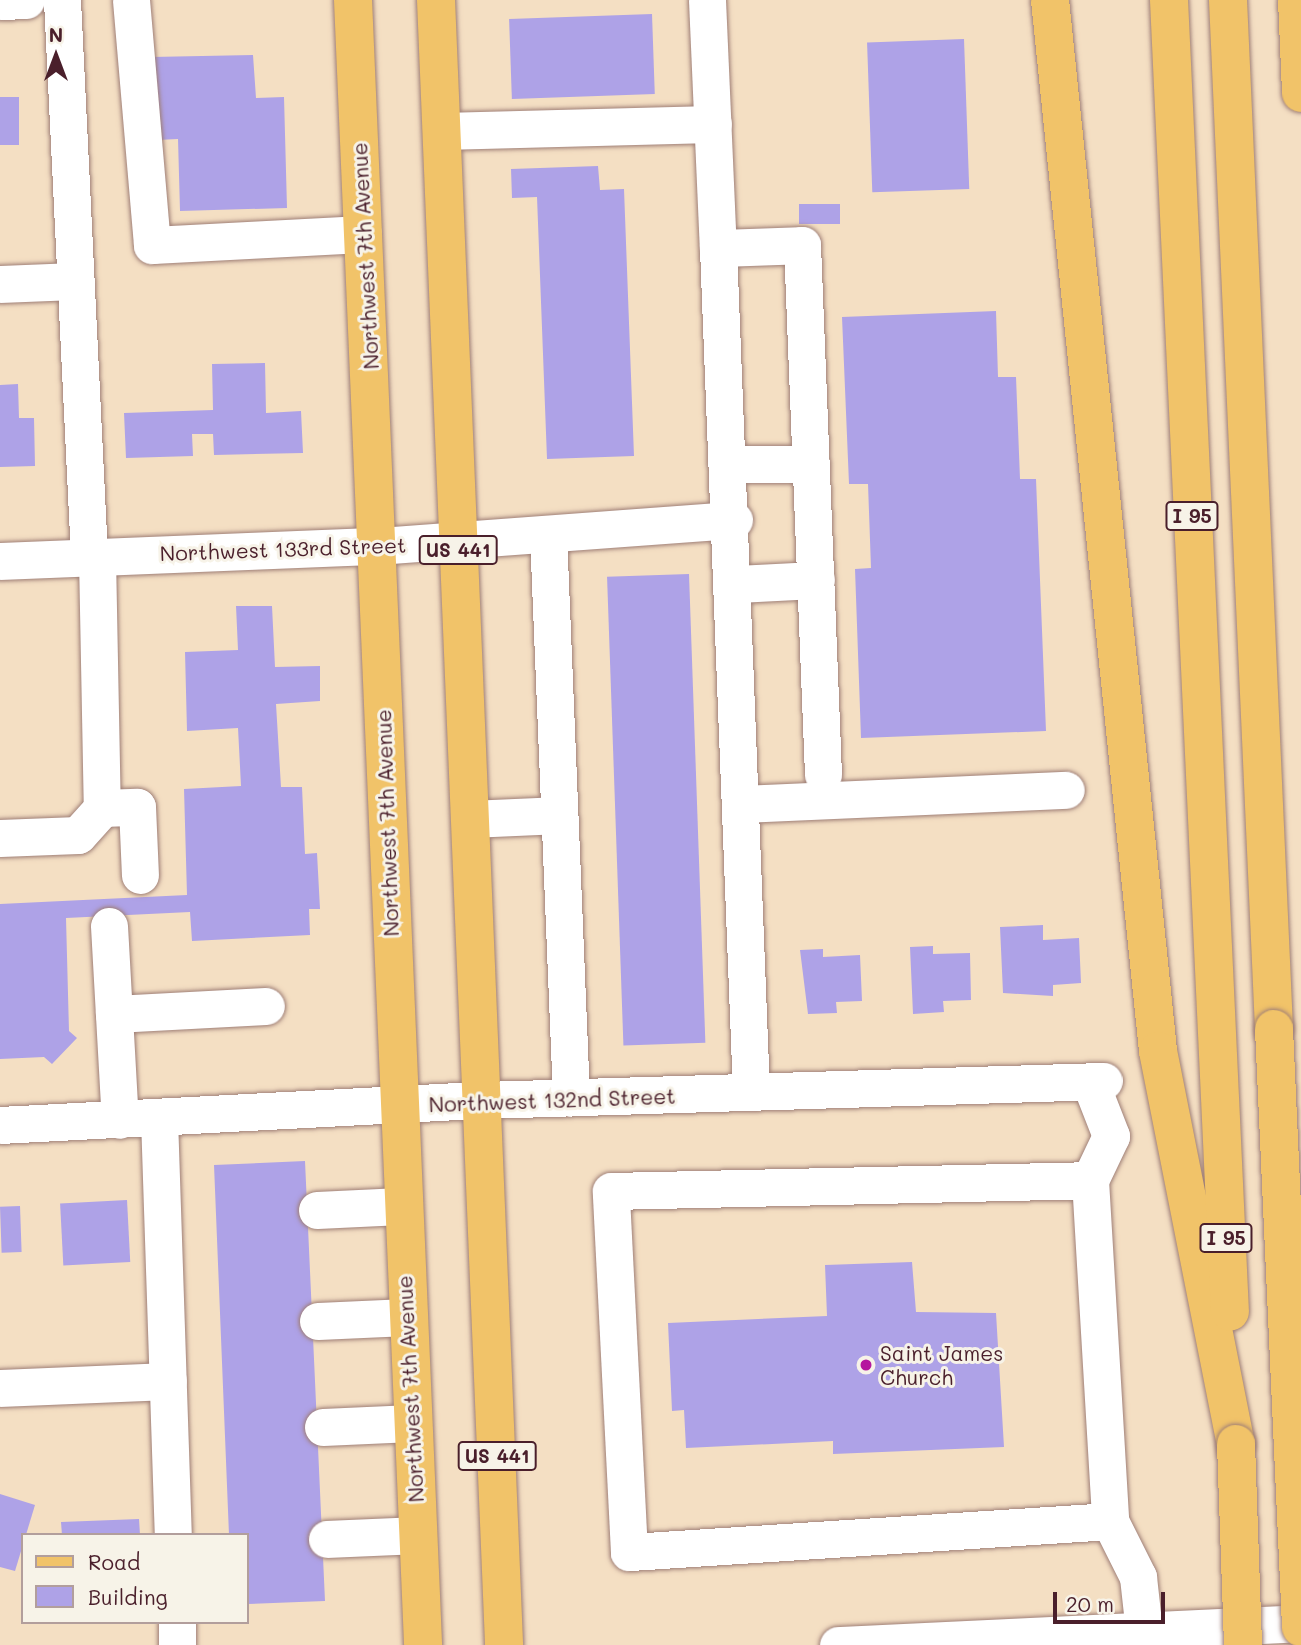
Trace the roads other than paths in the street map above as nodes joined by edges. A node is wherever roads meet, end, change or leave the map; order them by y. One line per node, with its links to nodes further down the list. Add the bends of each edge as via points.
1 (26, 0): 11 (street)
2 (62, 0): 17 (street)
3 (131, 0): 15 (street, via 152,245)
4 (353, 0): 15 (main road, Northwest 7th Avenue)
5 (436, 0): 14 (main road, US 441)
6 (707, 0): 13 (street)
7 (1050, 0): 56 (main road, via 1158,1051)
8 (1169, 0): 56 (main road, I 95)
9 (1228, 0): 62 (main road, bridge)
10 (1297, 0): 12 (main road)
11 (0, 1)
12 (1301, 93)
13 (713, 124): 14 (street); 16 (street)
14 (441, 131): 23 (main road, US 441)
15 (363, 234): 24 (main road, Northwest 7th Avenue)
16 (719, 248): 19 (street); 20 (street, via 802,245)
17 (75, 281): 18 (street); 25 (street)
18 (0, 284)
19 (731, 464): 20 (street); 21 (street)
20 (811, 464): 27 (street)
21 (734, 520): 22 (street, Northwest 133rd Street); 28 (street)
22 (548, 534): 23 (street, Northwest 133rd Street); 33 (street)
23 (457, 541): 24 (street, Northwest 133rd Street); 34 (main road, US 441)
24 (378, 546): 25 (street, Northwest 133rd Street); 43 (main road, Northwest 7th Avenue)
25 (93, 557): 26 (street, Northwest 133rd Street); 32 (street)
26 (0, 561)
27 (816, 580): 28 (street); 29 (street)
28 (736, 583): 31 (street)
29 (823, 775)
30 (1066, 790): 31 (street)
31 (743, 804): 40 (street)
32 (102, 808): 35 (street, via 78,835); 36 (street, via 137,807)
33 (559, 815): 34 (street); 41 (street)
34 (471, 819): 42 (main road, US 441)
35 (0, 838)
36 (140, 875)
37 (109, 926): 39 (street)
38 (266, 1003): 39 (street)
39 (114, 1014): 45 (street)
40 (751, 1092): 41 (street, Northwest 132nd Street); 47 (street, Northwest 132nd Street, via 1097,1081 1111,1136)
41 (571, 1098): 42 (street, Northwest 132nd Street)
42 (484, 1100): 43 (street, Northwest 132nd Street); 67 (main road, US 441)
43 (397, 1107): 44 (street, Northwest 132nd Street); 48 (main road, Northwest 7th Avenue)
44 (159, 1118): 45 (street, Northwest 132nd Street); 52 (street)
45 (120, 1120): 46 (street, Northwest 132nd Street)
46 (0, 1125)
47 (1090, 1180): 57 (street); 57 (street, via 611,1191 629,1552)
48 (401, 1206): 49 (street); 50 (main road, Northwest 7th Avenue)
49 (317, 1210)
50 (407, 1317): 51 (street); 54 (main road, Northwest 7th Avenue)
51 (318, 1321)
52 (167, 1381): 53 (street); 58 (street)
53 (0, 1388)
54 (412, 1423): 55 (street); 59 (main road, Northwest 7th Avenue)
55 (323, 1427)
56 (1236, 1444): 69 (main road, I 95, bridge)
57 (1110, 1521): 63 (street, via 1138,1577)
58 (173, 1533)
59 (418, 1535): 60 (street); 66 (main road, Northwest 7th Avenue)
60 (327, 1539)
61 (177, 1624): 65 (street)
62 (1301, 1625): 63 (street)
63 (1144, 1631): 64 (street)
64 (1049, 1640): 68 (street)
65 (177, 1645)
66 (423, 1645)
67 (504, 1645)
68 (838, 1645)
69 (1243, 1645)

